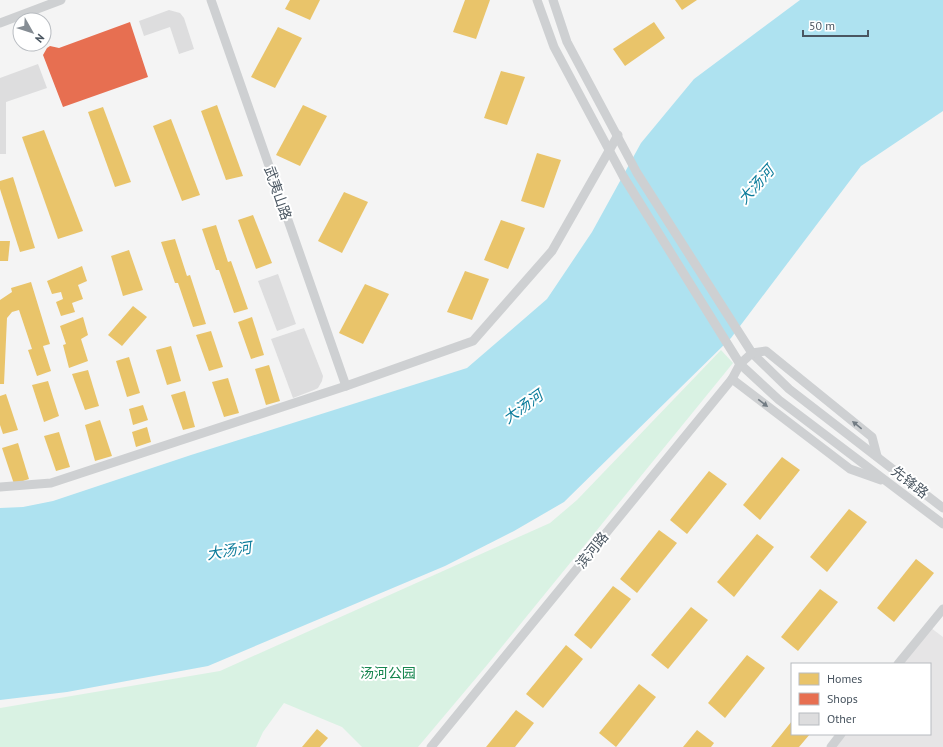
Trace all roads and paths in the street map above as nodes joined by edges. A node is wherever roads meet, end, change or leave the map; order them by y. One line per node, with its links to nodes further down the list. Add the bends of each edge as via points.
1 (61, 0): 5 (street)
2 (211, 0): 11 (street, 武夷山路)
3 (537, 0): 7 (street, via 554,48)
4 (553, 0): 6 (street, 先锋路, via 567,42)
5 (0, 23)
6 (618, 135): 7 (street); 8 (street, 先锋路, via 637,173)
7 (609, 150): 9 (street); 11 (street, via 552,251 473,341)
8 (752, 353): 9 (street, 滨河路); 12 (street, 先锋路, via 789,389); 12 (street, one-way to 8, via 872,437 766,351)
9 (740, 364): 10 (street, 滨河路); 13 (street, via 778,400)
10 (732, 379): 13 (street, one-way to 13, via 850,469); 20 (street, 滨河路)
11 (346, 386): 14 (street, via 51,483)
12 (877, 456): 15 (street, 先锋路)
13 (892, 484): 16 (street)
14 (0, 487)
15 (943, 508)
16 (943, 524)
17 (943, 609): 18 (street)
18 (899, 663)
19 (840, 735): 21 (street)
20 (431, 747)
21 (830, 747)

